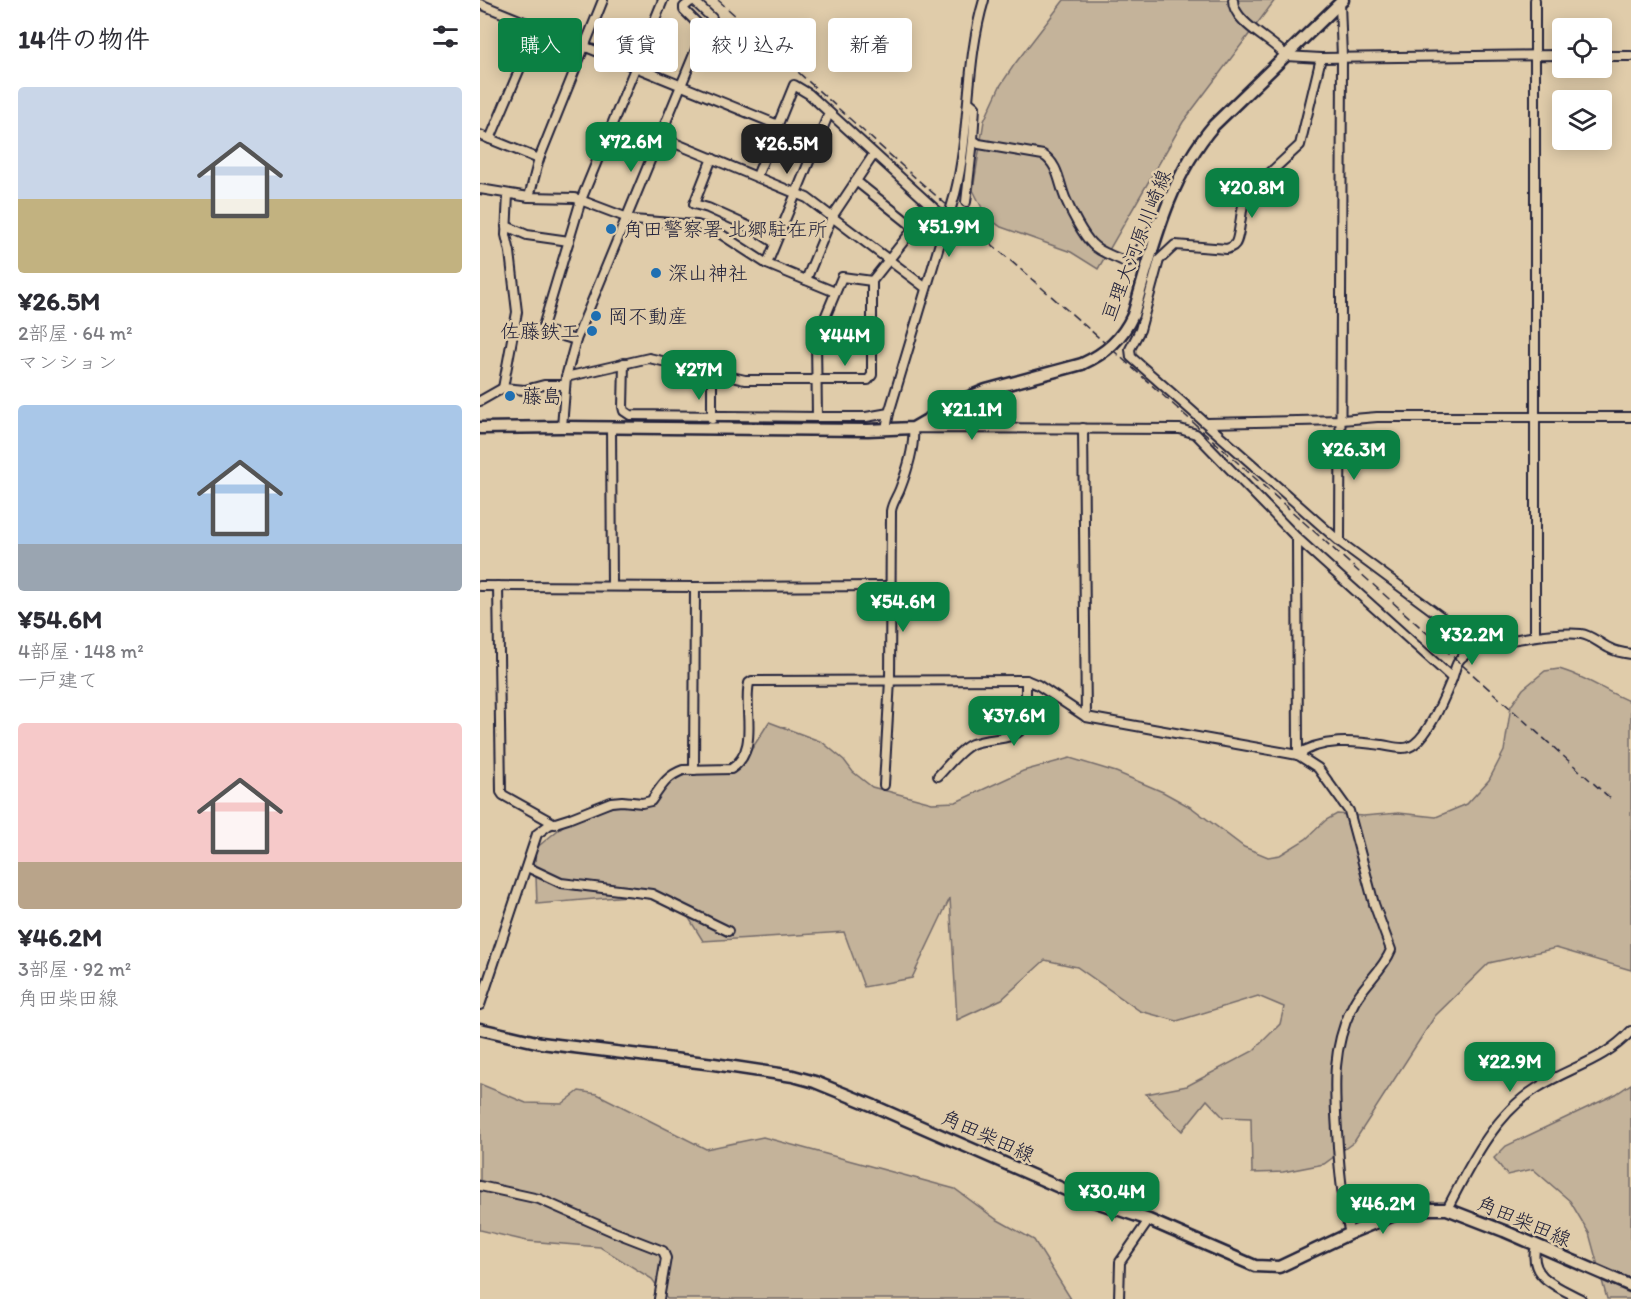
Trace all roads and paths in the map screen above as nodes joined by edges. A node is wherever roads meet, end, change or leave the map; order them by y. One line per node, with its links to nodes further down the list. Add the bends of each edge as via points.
1 (603, 0): 12 (street)
2 (663, 0): 9 (street)
3 (984, 0): 26 (street, via 975,37)
4 (1233, 0): 16 (street, via 1234,8 1245,21)
5 (1535, 0): 14 (street)
6 (1341, 2): 16 (main road, 亘理大河原川崎線); 19 (street)
7 (481, 4): 8 (street)
8 (514, 18)
9 (655, 18)
10 (699, 42): 10 (street, via 701,27 684,10 691,1 712,18)
11 (582, 45): 12 (street)
12 (585, 46): 13 (street); 35 (street)
13 (594, 50)
14 (1535, 54): 15 (street); 19 (street); 69 (street)
15 (1552, 55)
16 (1286, 56): 20 (street); 44 (main road, 亘理大河原川崎線, via 1198,144)
17 (1612, 56): 18 (street)
18 (1631, 56)
19 (1342, 57): 20 (street); 70 (street)
20 (1321, 58): 72 (street, via 1300,145 1245,196 1237,242 1227,249 1175,245 1159,260 1140,330 1130,349 1131,357)
21 (690, 64): 25 (street)
22 (518, 72): 31 (street)
23 (633, 72): 42 (street)
24 (648, 72): 25 (street)
25 (681, 85): 28 (street); 30 (street)
26 (969, 102): 32 (street, via 975,107); 47 (street, bridge, via 962,168)
27 (829, 113): 28 (street, via 794,85); 33 (street); 39 (street)
28 (778, 125): 36 (street)
29 (480, 135): 31 (street)
30 (660, 137): 34 (street); 46 (street)
31 (490, 139): 35 (street)
32 (973, 140): 43 (street); 44 (street, via 1049,158 1066,201 1092,244 1125,262 1134,259)
33 (874, 154): 37 (street); 47 (street)
34 (712, 158): 36 (street); 50 (street, via 694,204 750,227)
35 (539, 159): 41 (street)
36 (757, 176): 39 (street)
37 (856, 181): 45 (street); 51 (street, via 910,225 911,232)
38 (480, 189): 40 (street)
39 (796, 193): 45 (street); 50 (street)
40 (508, 194): 41 (street); 48 (street)
41 (529, 196): 42 (street)
42 (581, 200): 46 (street); 49 (street)
43 (966, 202)
44 (1165, 209): 76 (main road, 亘理大河原川崎線, bridge, via 1133,315 1102,355 986,390)
45 (832, 217): 51 (street); 53 (street)
46 (627, 218): 52 (street, via 706,227); 59 (street)
47 (948, 218): 55 (street)
48 (506, 226): 49 (street, via 527,236); 57 (street, via 517,312)
49 (569, 241): 58 (street)
50 (775, 243): 52 (street)
51 (888, 261): 54 (street); 55 (street)
52 (766, 264): 53 (street)
53 (806, 280): 56 (street)
54 (872, 281): 56 (street, via 842,277); 62 (street, via 872,375 868,380)
55 (926, 288): 71 (street)
56 (835, 292): 62 (street, via 816,339)
57 (513, 328): 58 (street); 64 (street)
58 (542, 330): 59 (street)
59 (576, 340): 63 (street)
60 (624, 363): 61 (street, via 649,358); 63 (street); 66 (street, via 622,407 626,413)
61 (712, 373): 62 (street, via 745,380); 66 (street)
62 (817, 380): 67 (street)
63 (565, 381): 64 (street, via 525,390); 73 (street)
64 (503, 388): 65 (street)
65 (480, 401)
66 (712, 417): 67 (street); 78 (street)
67 (817, 417): 71 (street, via 866,417)
68 (1631, 417): 69 (street)
69 (1536, 418): 70 (street); 86 (street)
70 (1342, 420): 72 (street); 80 (street)
71 (887, 422): 76 (main road, 亘理大河原川崎線); 78 (main road, 亘理大河原川崎線)
72 (1207, 423): 80 (street)
73 (562, 427): 74 (main road, 亘理大河原川崎線); 75 (main road, 亘理大河原川崎線)
74 (610, 427): 78 (main road, 亘理大河原川崎線); 81 (street)
75 (480, 428)
76 (913, 428): 77 (street); 84 (street, via 903,480 892,503)
77 (1083, 428): 79 (street, via 1180,429 1196,434); 92 (street)
78 (712, 429)
79 (1297, 538): 89 (street); 93 (street)
80 (1340, 542): 87 (street)
81 (612, 585): 83 (street); 85 (street)
82 (480, 586): 83 (street)
83 (498, 586): 97 (street, via 501,792)
84 (890, 586): 85 (street); 90 (street)
85 (694, 587): 94 (street)
86 (1535, 633)
87 (1482, 646): 88 (street, via 1581,634); 89 (street, via 1462,657)
88 (1631, 654)
89 (1452, 678): 93 (street, via 1432,721 1409,747 1335,742)
90 (890, 680): 91 (street); 94 (street, via 749,682 749,729 745,751 737,765 731,769); 96 (street)
91 (1026, 680): 92 (street); 95 (street, via 1023,729 970,745)
92 (1086, 717): 93 (street)
93 (1298, 755): 106 (street, via 1318,768 1349,811 1391,950 1355,1002 1337,1053 1334,1091 1340,1173)
94 (694, 770): 97 (street, via 668,777 651,801 611,802)
95 (938, 776)
96 (884, 785)
97 (556, 824): 98 (street, via 537,834)
98 (527, 867): 99 (street, via 561,883 652,894); 100 (street)
99 (728, 931)
100 (480, 1005)
101 (480, 1029): 105 (main road, 角田柴田線, via 541,1043 714,1064 815,1082 1084,1198)
102 (1631, 1031): 104 (street, via 1598,1059 1546,1083 1517,1104 1479,1151)
103 (480, 1186): 109 (street, via 539,1198 663,1251 666,1257)
104 (1447, 1209): 106 (main road, 角田柴田線, via 1394,1215); 107 (main road, 角田柴田線)
105 (1149, 1220): 106 (main road, 角田柴田線, via 1255,1266 1280,1267); 110 (street, via 1120,1263)
106 (1350, 1234)
107 (1536, 1246): 108 (main road, 角田柴田線); 111 (street, via 1533,1257 1542,1277)
108 (1631, 1286)
109 (659, 1299)
110 (1119, 1299)
111 (1581, 1299)

